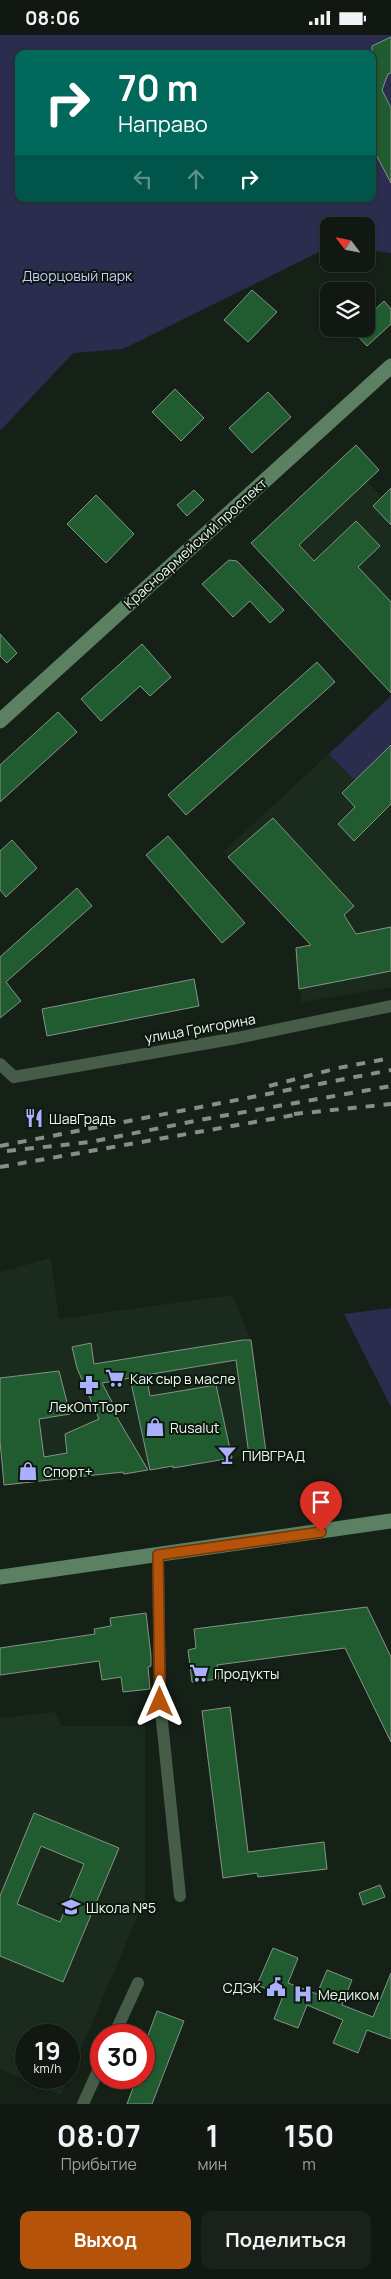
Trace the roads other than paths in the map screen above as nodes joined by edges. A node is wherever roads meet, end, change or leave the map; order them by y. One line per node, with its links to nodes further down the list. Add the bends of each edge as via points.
1 (391, 366): 2 (main road, Красноармейский проспект)
2 (0, 721)
3 (391, 1007): 4 (street, улица Григорина, via 14,1077)
4 (0, 1064)
5 (391, 1521): 6 (main road)
6 (158, 1555): 7 (main road); 8 (street, via 160,1702)
7 (0, 1577)
8 (180, 1896)
9 (138, 1983): 10 (street)
10 (119, 2024)
11 (90, 2088): 12 (street)
12 (83, 2104)

